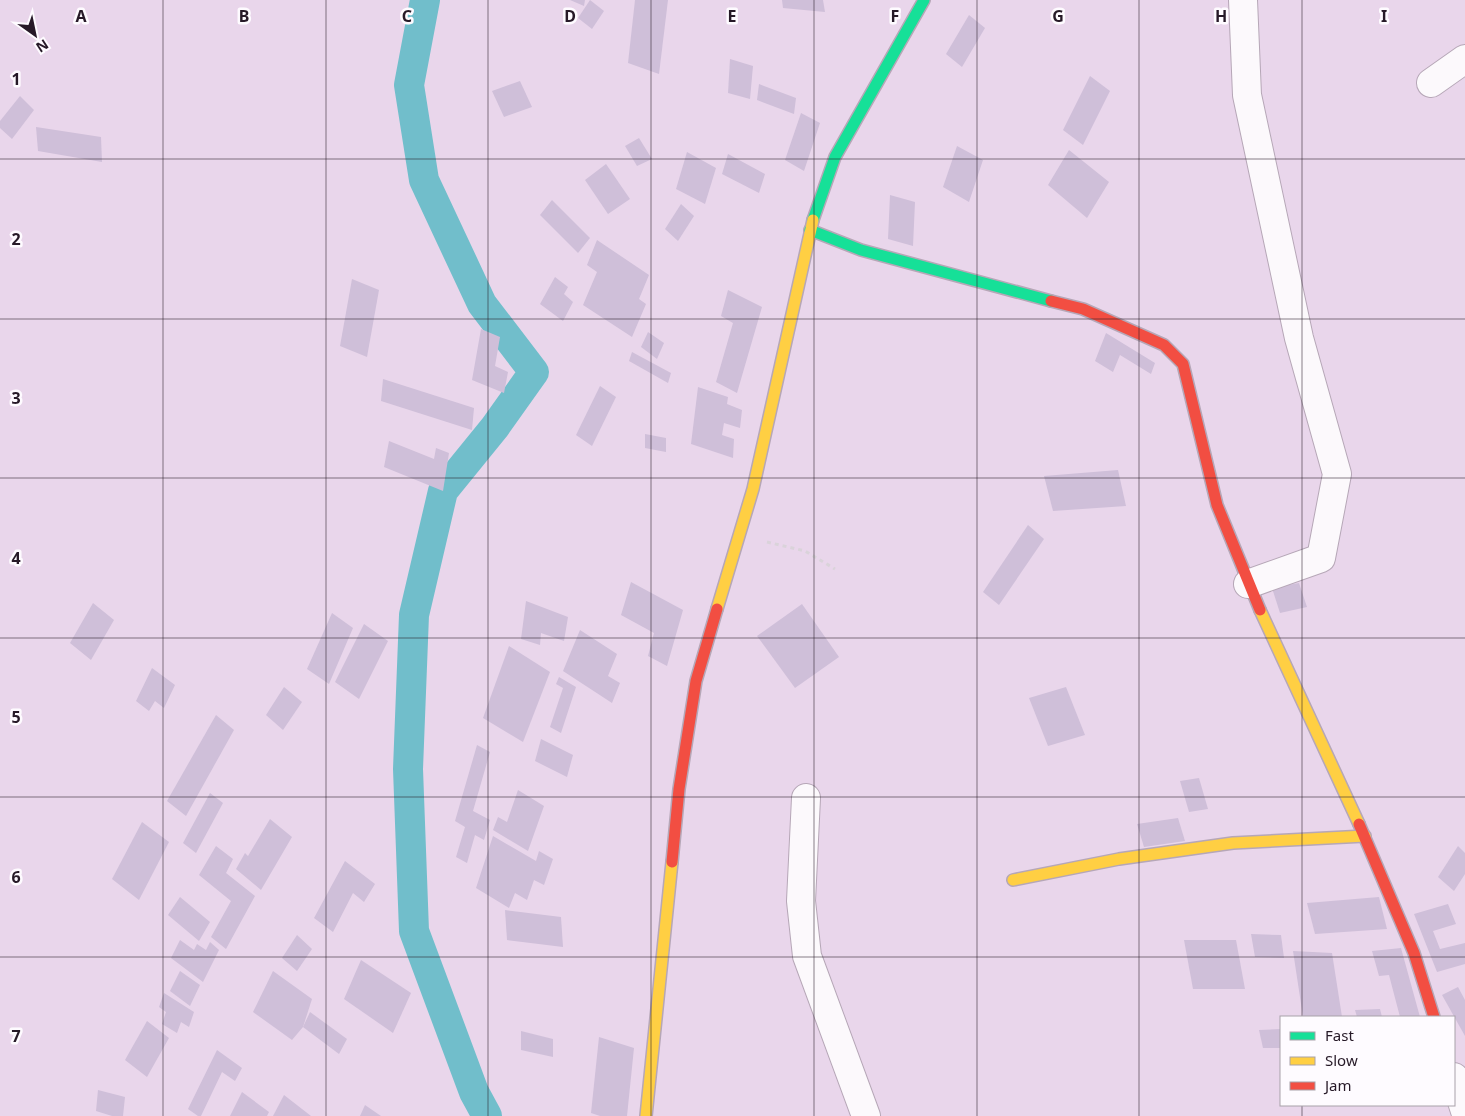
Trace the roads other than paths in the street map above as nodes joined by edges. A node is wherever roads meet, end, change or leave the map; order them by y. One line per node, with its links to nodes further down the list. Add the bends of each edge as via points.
1 (924, 0): 5 (street, via 836,157)
2 (1242, 0): 6 (street, via 1247,95 1299,338 1338,474 1321,558)
3 (1465, 59): 4 (street)
4 (1431, 83)
5 (810, 230): 6 (street, via 860,250 1083,309 1164,345 1184,364 1217,505); 13 (street, via 753,489 696,681 679,789)
6 (1248, 584): 8 (street)
7 (806, 798): 14 (street, via 801,901 807,956)
8 (1365, 836): 9 (street, via 1233,843 1119,859); 10 (street, via 1414,953)
9 (1013, 880)
10 (1434, 1016)
11 (1455, 1080): 12 (street)
12 (1465, 1111)
13 (646, 1116)
14 (866, 1116)

